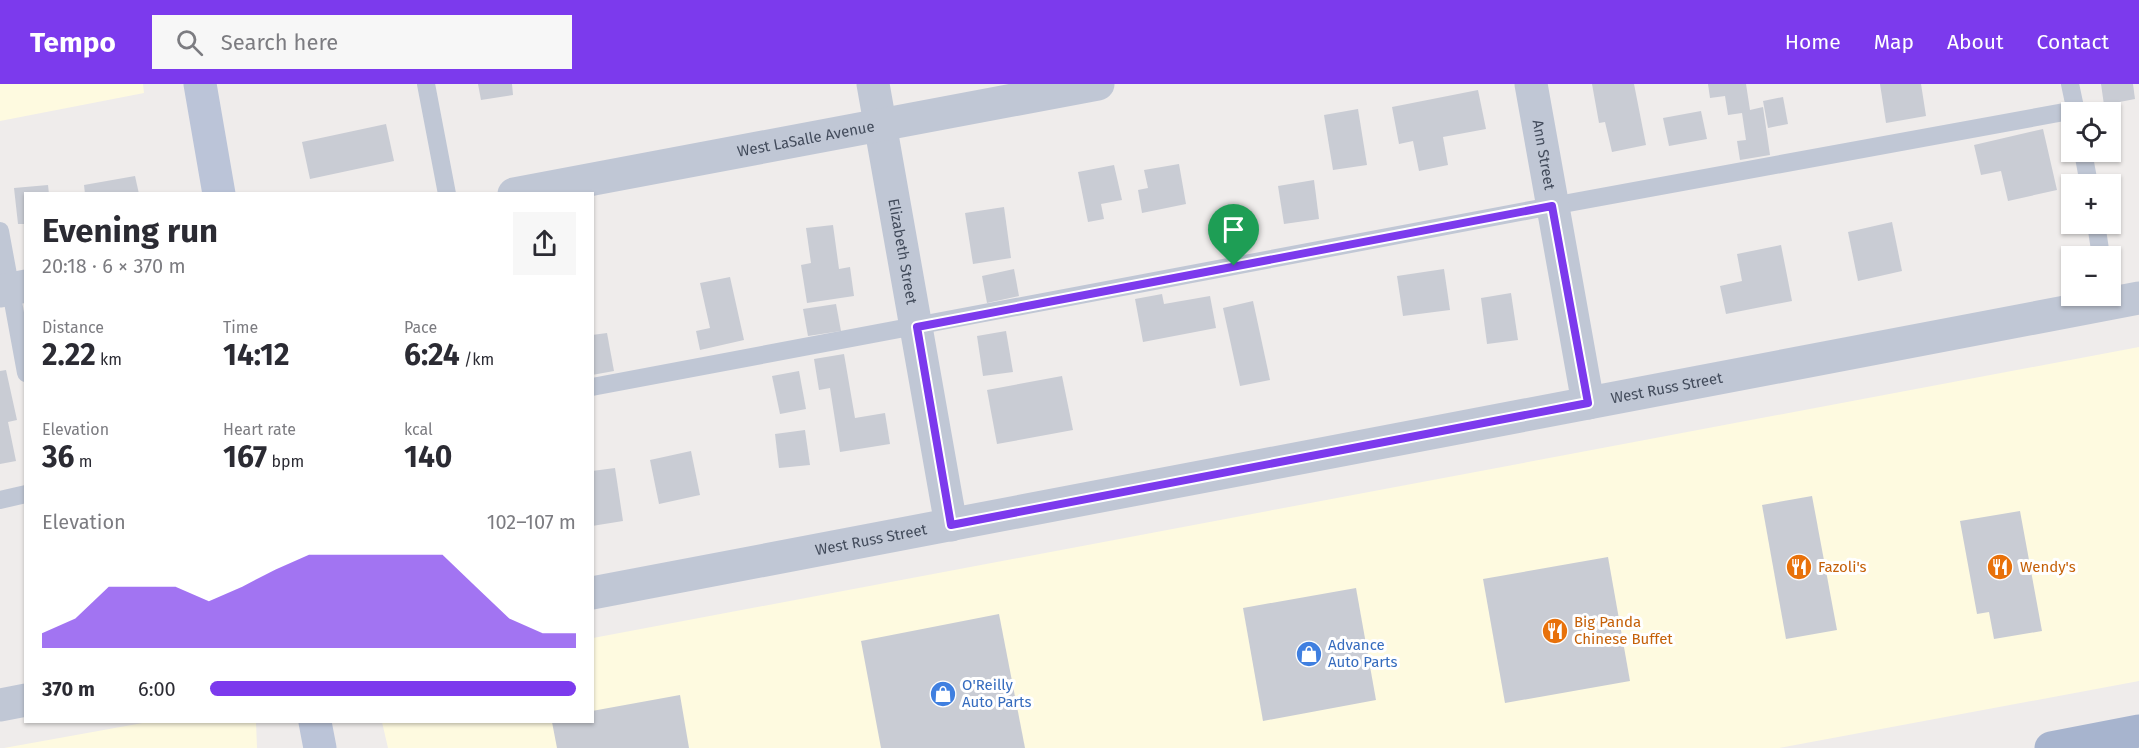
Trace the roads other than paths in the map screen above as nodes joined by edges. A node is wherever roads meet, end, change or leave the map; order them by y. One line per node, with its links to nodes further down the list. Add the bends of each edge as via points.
1 (200, 84): 10 (main road)
2 (426, 84): 11 (lane)
3 (873, 84): 9 (street, Elizabeth Street)
4 (1098, 84): 9 (street, West LaSalle Avenue)
5 (1531, 84): 13 (street, Ann Street)
6 (2070, 84): 7 (lane)
7 (2073, 102)
8 (2061, 114): 13 (lane)
9 (881, 124): 12 (street, West LaSalle Avenue); 17 (street, Elizabeth Street)
10 (219, 192)
11 (447, 192)
12 (524, 192)
13 (1552, 206): 17 (lane); 20 (street, Ann Street)
14 (0, 231): 15 (lane)
15 (12, 289): 18 (lane)
16 (2083, 306): 20 (street, West Russ Street)
17 (917, 327): 19 (lane); 23 (street, Elizabeth Street)
18 (24, 361)
19 (594, 387)
20 (1588, 403): 23 (street, West Russ Street)
21 (24, 495): 22 (lane)
22 (0, 500)
23 (951, 525): 24 (street, West Russ Street)
24 (594, 593)
25 (24, 700): 26 (street)
26 (0, 705)
27 (315, 723): 29 (main road)
28 (2139, 731): 30 (main road)
29 (320, 748)
30 (2051, 748)

